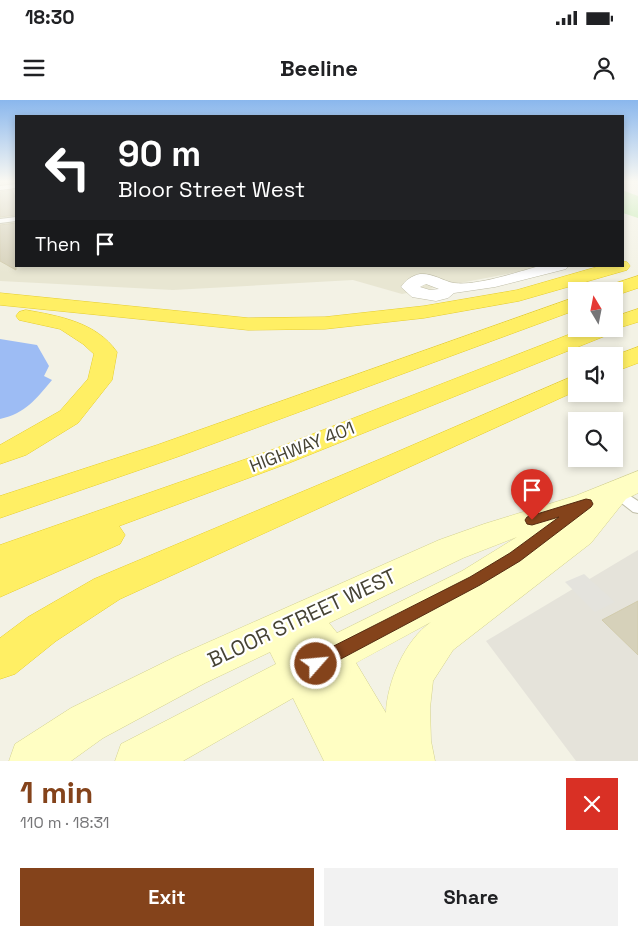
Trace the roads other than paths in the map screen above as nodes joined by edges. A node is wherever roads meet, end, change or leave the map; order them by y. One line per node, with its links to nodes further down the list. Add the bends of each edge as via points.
1 (15, 219): 2 (lane)
2 (0, 221)
3 (638, 261): 4 (highway)
4 (624, 265)
5 (556, 267): 9 (street, via 481,285)
6 (618, 267): 10 (highway, via 519,295 424,312 325,323 248,324)
7 (638, 282): 8 (highway)
8 (623, 287)
9 (450, 288)
10 (0, 299)
11 (568, 306): 22 (highway, via 167,451)
12 (638, 315): 14 (highway)
13 (0, 316): 19 (highway, via 26,316 67,324 106,352 100,380 69,417)
14 (623, 321)
15 (579, 338): 20 (highway, HIGHWAY 401)
16 (638, 354): 17 (highway)
17 (623, 361)
18 (568, 386): 26 (highway, via 107,589 42,629)
19 (0, 456)
20 (279, 457): 23 (highway, HIGHWAY 401); 24 (highway)
21 (619, 496): 25 (main road, BLOOR STREET WEST, via 496,532); 27 (main road, via 475,581); 32 (main road, via 579,534 530,573 439,638 412,681 408,741)
22 (0, 507)
23 (0, 559)
24 (0, 583)
25 (291, 623): 27 (main road); 28 (main road, BLOOR STREET WEST, via 87,723)
26 (0, 661)
27 (316, 664): 29 (main road); 30 (main road); 31 (main road)
28 (32, 761)
29 (138, 761)
30 (349, 761)
31 (388, 761)
32 (412, 761)

